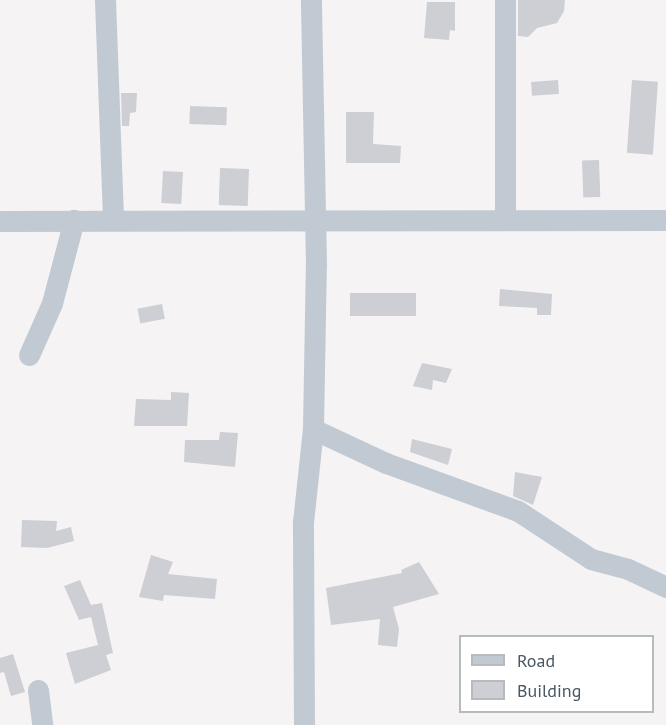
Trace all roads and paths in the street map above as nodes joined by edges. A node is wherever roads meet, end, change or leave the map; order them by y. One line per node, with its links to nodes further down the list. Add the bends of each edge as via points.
1 (105, 0): 4 (street)
2 (311, 0): 5 (street)
3 (506, 0): 6 (street)
4 (113, 218): 5 (street); 7 (street)
5 (314, 218): 6 (street); 11 (street)
6 (505, 219): 8 (street)
7 (74, 220): 9 (street); 10 (street, via 52,303)
8 (666, 220)
9 (0, 221)
10 (28, 355)
11 (313, 429): 12 (street, via 386,463 518,511 591,559 628,569); 15 (street, via 303,522)
12 (666, 586)
13 (38, 690): 14 (street)
14 (42, 725)
15 (304, 725)

